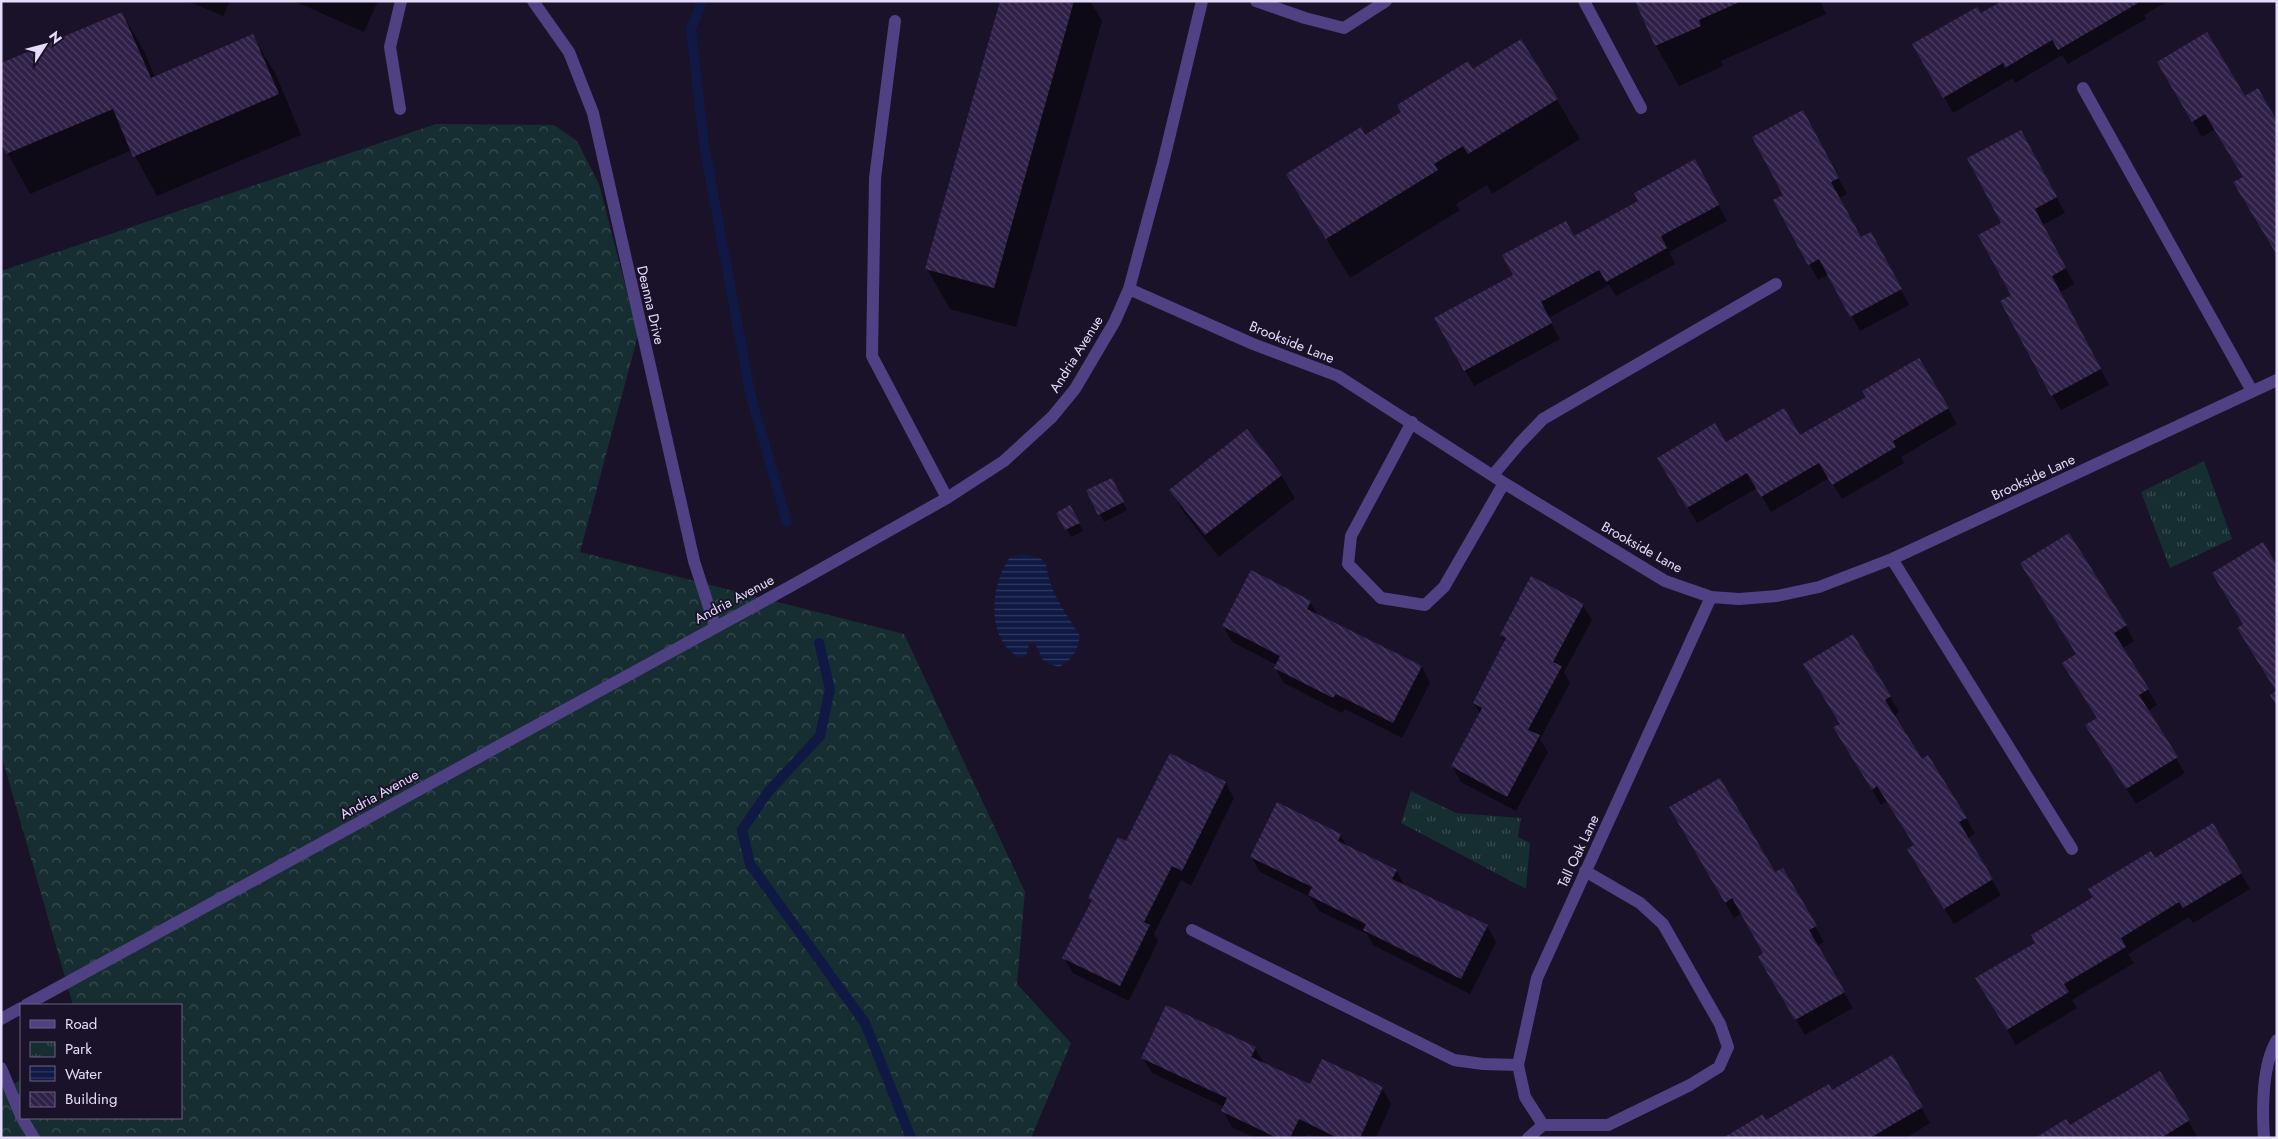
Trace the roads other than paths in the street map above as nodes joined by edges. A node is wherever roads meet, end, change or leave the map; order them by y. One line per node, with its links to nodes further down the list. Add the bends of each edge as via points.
1 (402, 1): 10 (street, via 390,47)
2 (533, 1): 20 (street, Deanna Drive, via 569,52 593,113 694,561)
3 (1202, 1): 12 (street, Andria Avenue)
4 (1256, 1): 5 (street, via 1344,28)
5 (1386, 1)
6 (1584, 1): 9 (street)
7 (895, 21): 17 (street, via 875,178 872,356)
8 (2083, 88): 14 (street)
9 (1642, 108)
10 (400, 109)
11 (1776, 284): 16 (street, via 1543,419)
12 (1129, 289): 15 (street, Brookside Lane, via 1253,344 1338,376); 17 (street, Andria Avenue, via 1115,321 1075,389 1052,417 1004,462)
13 (2277, 380): 14 (street, Brookside Lane)
14 (2252, 392): 18 (street, Brookside Lane)
15 (1412, 422): 16 (street, Brookside Lane); 16 (street, via 1351,536 1348,564 1381,598 1424,605 1444,587)
16 (1498, 479): 19 (street, Brookside Lane, via 1665,581)
17 (947, 498): 20 (street, Andria Avenue)
18 (1892, 559): 19 (street, Brookside Lane, via 1819,587 1777,596); 21 (street)
19 (1711, 597): 22 (street, Tall Oak Lane)
20 (715, 626): 24 (street, Andria Avenue)
21 (2072, 849)
22 (1585, 871): 28 (street, Tall Oak Lane, via 1537,978); 32 (street, via 1640,903 1662,924 1720,1024 1728,1047 1719,1067 1690,1086 1608,1125)
23 (1192, 930): 28 (street, via 1454,1060)
24 (28, 1004)
25 (20, 1009): 26 (street)
26 (1, 1019)
27 (2277, 1040): 35 (street, via 2270,1050 2262,1109)
28 (1518, 1065): 32 (street, Tall Oak Lane, via 1525,1097)
29 (1, 1068): 30 (street)
30 (20, 1112)
31 (23, 1119): 33 (street)
32 (1544, 1124): 34 (street)
33 (34, 1138)
34 (1528, 1138)
35 (2264, 1138)

